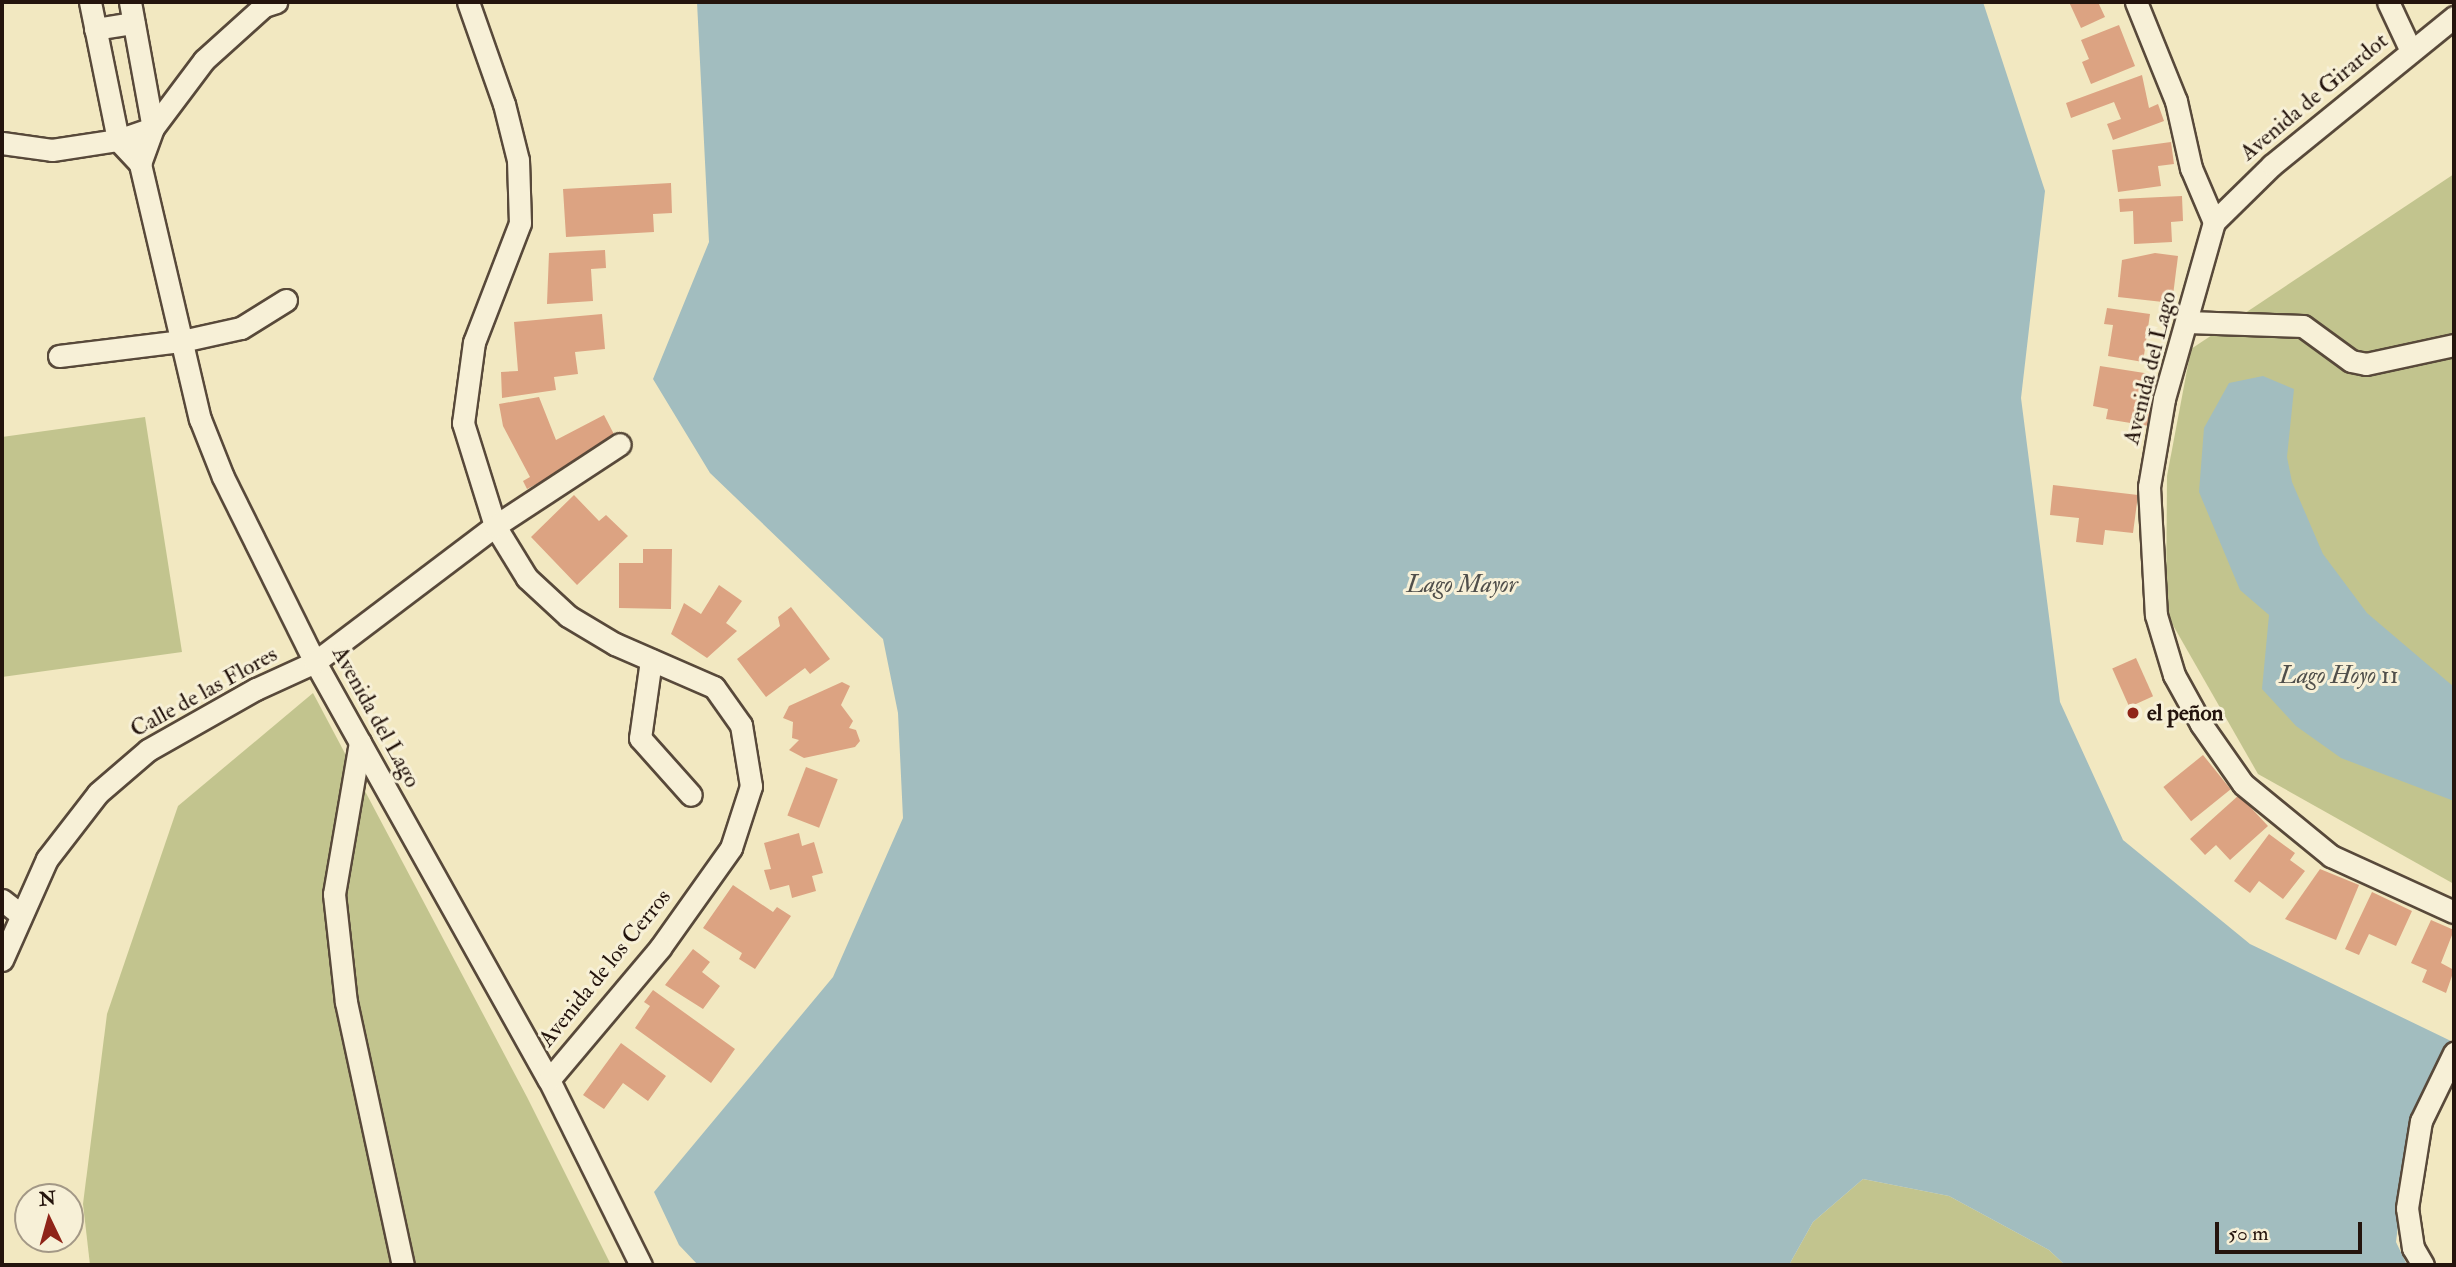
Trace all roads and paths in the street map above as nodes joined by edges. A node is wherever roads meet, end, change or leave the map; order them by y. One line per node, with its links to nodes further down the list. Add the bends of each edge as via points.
1 (90, 2): 9 (street)
2 (130, 2): 8 (street)
3 (276, 2): 11 (street, via 264,6 204,60)
4 (468, 2): 22 (street, Avenida de los Cerros, via 504,104 518,160 520,223 474,342 463,423)
5 (2136, 2): 15 (street, via 2176,101 2191,168)
6 (2388, 2): 10 (street)
7 (2454, 18): 10 (street, Avenida de Girardot)
8 (134, 23): 9 (street); 11 (street)
9 (95, 29): 12 (street)
10 (2410, 50): 15 (street, Avenida de Girardot, via 2272,164)
11 (153, 128): 12 (street); 14 (street)
12 (118, 141): 13 (street, via 52,150); 14 (street)
13 (2, 143)
14 (140, 164): 18 (street, Avenida del Lago)
15 (2214, 222): 17 (street, Avenida del Lago)
16 (286, 300): 18 (street, via 241,328)
17 (2187, 322): 19 (street, via 2303,326 2351,361 2366,364); 28 (street, Avenida del Lago, via 2164,399 2149,487 2156,615 2174,675 2243,784 2331,856)
18 (182, 341): 20 (street); 24 (street, Avenida del Lago, via 200,419 223,477)
19 (2454, 345)
20 (59, 356)
21 (620, 444): 22 (street, Calle de las Flores)
22 (495, 526): 23 (street, Avenida de los Cerros, via 527,578 568,616); 24 (street, Calle de las Flores)
23 (651, 660): 26 (street, via 640,738); 32 (street, Avenida de los Cerros, via 714,687 741,725 751,786 731,848 660,948)
24 (315, 662): 25 (street, Avenida del Lago); 29 (street, Calle de las Flores, via 256,689 148,750 98,793 47,859)
25 (359, 741): 32 (street, Avenida del Lago); 33 (street, via 334,894 346,1002)
26 (691, 795)
27 (2, 901): 29 (street)
28 (2454, 912)
29 (21, 915): 30 (street, Calle de las Flores)
30 (2, 960)
31 (2454, 1053): 35 (street, via 2421,1121 2407,1208 2413,1248)
32 (548, 1080): 34 (street, Avenida del Lago)
33 (403, 1265)
34 (641, 1265)
35 (2423, 1265)

